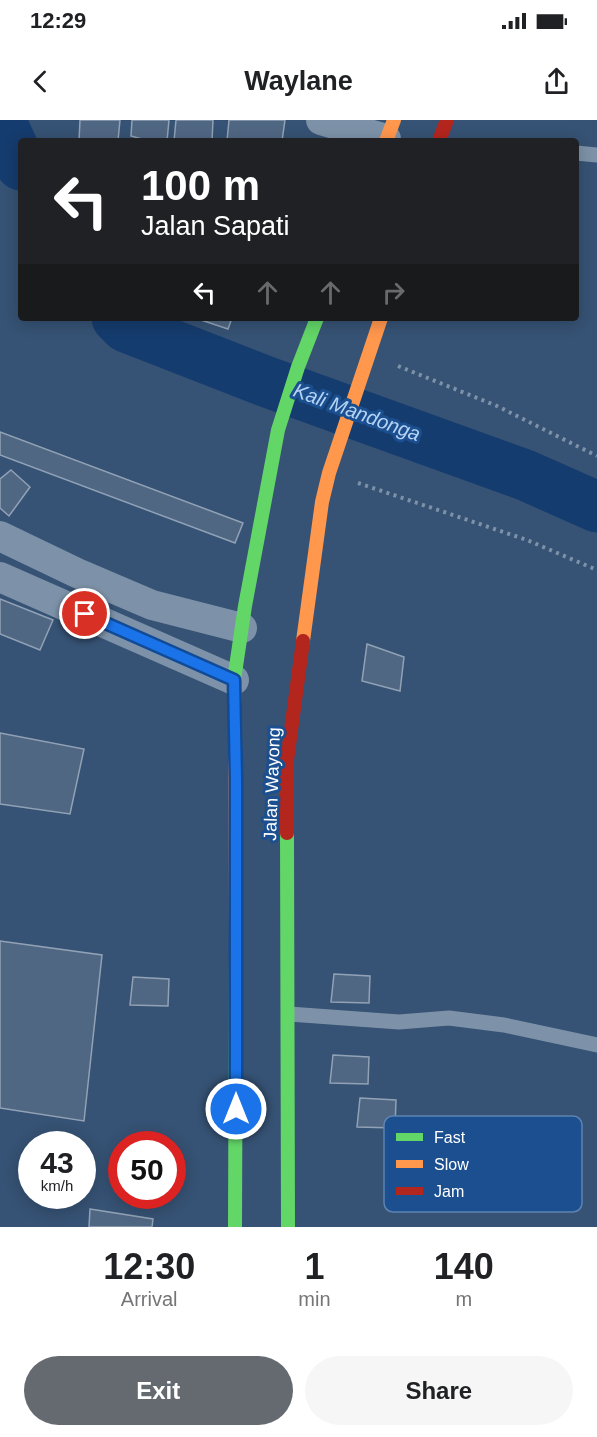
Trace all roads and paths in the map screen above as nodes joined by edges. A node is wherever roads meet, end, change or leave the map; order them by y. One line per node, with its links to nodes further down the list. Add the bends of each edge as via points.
1 (321, 120): 3 (street)
2 (447, 120): 4 (main road)
3 (389, 134)
4 (441, 138)
5 (579, 153): 6 (lane)
6 (597, 156)
7 (316, 321): 15 (main road, Jalan Wayong, via 278,430)
8 (380, 321): 9 (main road, Jalan Wayong)
9 (369, 355): 10 (path, via 497,406); 11 (main road, Jalan Wayong)
10 (597, 456)
11 (329, 473): 13 (path, via 527,540); 17 (main road, Jalan Wayong, via 287,760)
12 (0, 536): 15 (street, via 152,605)
13 (597, 570)
14 (0, 577): 16 (street)
15 (242, 628): 16 (main road, Jalan Wayong)
16 (234, 680): 19 (main road, Jalan Wayong)
17 (289, 1014): 18 (lane, via 399,1022 449,1018); 20 (main road, Jalan Wayong)
18 (597, 1045)
19 (236, 1227)
20 (288, 1227)

